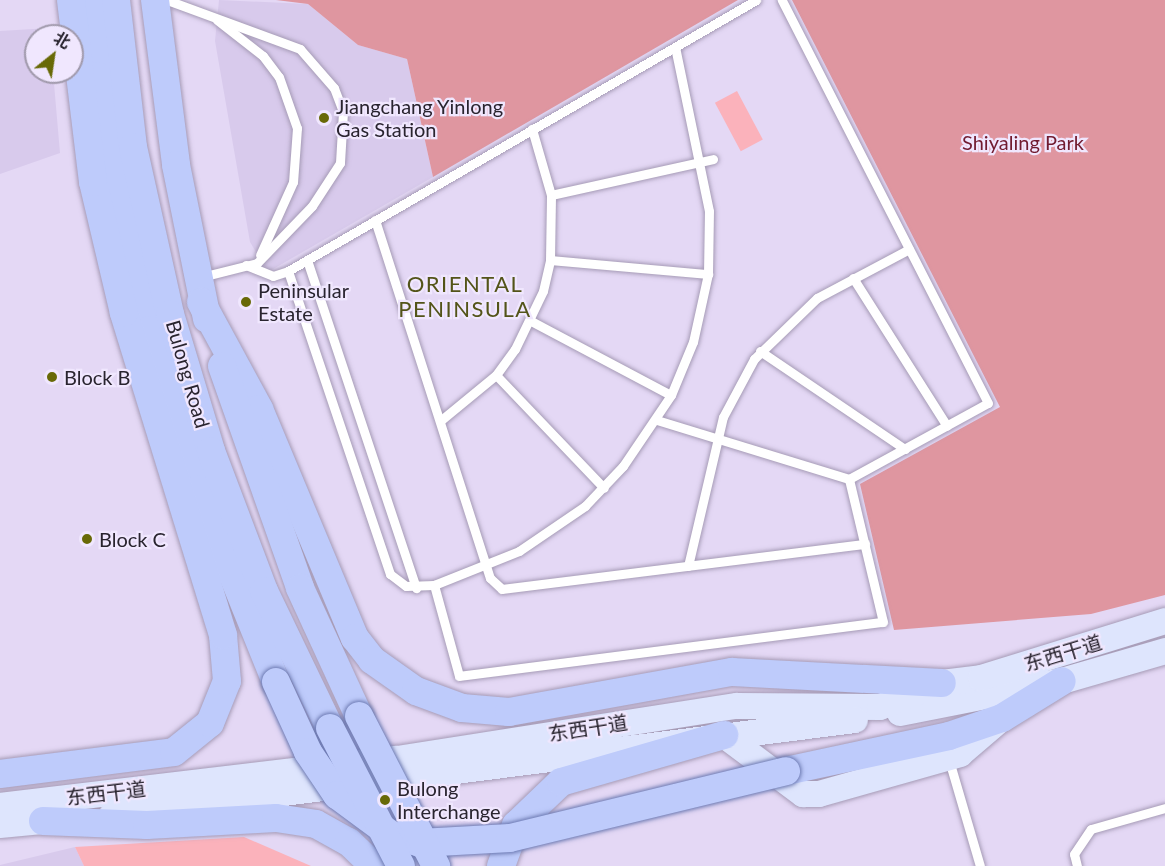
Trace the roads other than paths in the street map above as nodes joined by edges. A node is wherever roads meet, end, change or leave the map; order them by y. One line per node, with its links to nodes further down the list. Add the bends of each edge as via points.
1 (70, 0): 52 (main road, via 93,182 124,313 223,635 227,681 210,723 174,752)
2 (93, 0): 11 (main road)
3 (111, 0): 11 (main road)
4 (116, 0): 13 (main road, Bulong Road)
5 (154, 0): 25 (main road, Bulong Road)
6 (167, 0): 9 (lane)
7 (756, 0): 10 (lane)
8 (782, 0): 17 (lane)
9 (210, 15): 20 (lane, via 263,56 279,77 297,128 293,182); 20 (lane, via 300,49 325,73 343,112 345,138 329,186)
10 (675, 47): 12 (lane); 23 (lane, via 706,187)
11 (98, 76): 13 (main road); 50 (main road, bridge, via 136,271 198,489 276,682 308,752 337,795 390,834 420,843 510,838 786,771)
12 (532, 129): 15 (lane); 16 (lane)
13 (133, 147): 56 (main road, Bulong Road, bridge, via 170,314 211,451 264,591)
14 (713, 159): 15 (lane)
15 (551, 195): 19 (lane)
16 (375, 220): 18 (lane); 31 (lane)
17 (909, 249): 24 (lane); 32 (lane, via 988,404)
18 (307, 260): 22 (lane); 41 (lane)
19 (550, 260): 23 (lane); 26 (lane)
20 (257, 263): 21 (lane)
21 (246, 266): 22 (lane, via 273,276); 25 (lane)
22 (288, 271): 41 (lane, via 385,564 397,581)
23 (708, 274): 29 (lane, via 693,342)
24 (853, 278): 27 (lane, via 799,311); 32 (lane)
25 (199, 290): 44 (main road, via 259,409 355,638 372,660 416,691 462,708 530,710 732,672); 57 (main road, Bulong Road, bridge, via 247,447 300,588 359,716)
26 (531, 321): 28 (lane); 29 (lane)
27 (760, 351): 33 (lane, via 732,397); 34 (lane)
28 (496, 375): 31 (lane); 36 (lane)
29 (671, 395): 30 (lane)
30 (657, 420): 33 (lane); 36 (lane)
31 (440, 421): 38 (lane)
32 (947, 426): 34 (lane)
33 (717, 438): 35 (lane); 39 (lane)
34 (905, 449): 35 (lane)
35 (849, 479): 37 (lane)
36 (604, 488): 38 (lane, via 542,538)
37 (865, 544): 39 (lane); 40 (lane, via 883,622 459,676)
38 (486, 564): 39 (lane, via 502,589); 40 (lane)
39 (688, 566)
40 (434, 585): 41 (lane)
41 (416, 588)
42 (1165, 621): 46 (main road, 东西干道, via 981,678)
43 (1165, 651): 45 (main road, 东西干道)
44 (874, 678): 46 (main road); 47 (main road)
45 (1062, 681): 47 (main road, 东西干道); 48 (main road)
46 (942, 682): 47 (main road, 东西干道)
47 (881, 712): 49 (main road, 东西干道); 54 (main road, 东西干道, via 737,706)
48 (1002, 718): 50 (main road); 51 (main road, via 983,740)
49 (724, 735): 51 (main road, via 802,794 819,794); 54 (main road, 东西干道, via 311,792); 58 (main road, via 561,782 516,825)
50 (895, 751): 51 (main road)
51 (942, 759): 59 (lane)
52 (0, 774)
53 (1165, 808): 60 (lane, via 1091,829 1074,854)
54 (12, 821): 55 (main road, via 147,825 276,818 316,824 349,842)
55 (374, 866)
56 (401, 866)
57 (436, 866)
58 (501, 866)
59 (980, 866)
60 (1077, 866)

